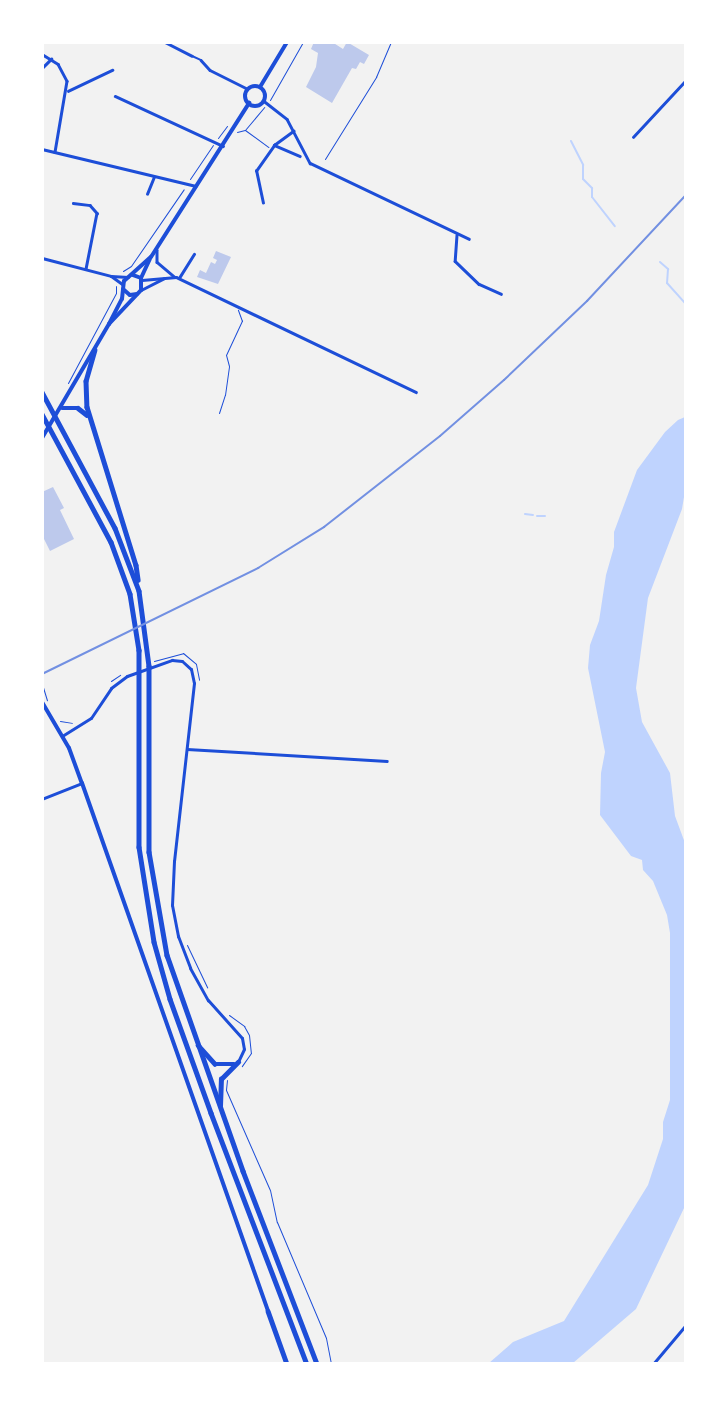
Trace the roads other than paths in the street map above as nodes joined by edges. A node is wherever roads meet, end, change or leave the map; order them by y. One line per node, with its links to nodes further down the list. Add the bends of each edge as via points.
1 (165, 42): 5 (street)
2 (288, 42): 11 (main road)
3 (391, 42): 24 (lane, via 376,77)
4 (42, 54): 6 (street)
5 (192, 56): 7 (street)
6 (51, 58): 8 (street); 13 (street, via 63,72)
7 (201, 60): 12 (street, via 213,72)
8 (42, 68)
9 (112, 70): 13 (street)
10 (686, 80): 18 (street)
11 (260, 87): 12 (main road); 15 (main road, via 265,93)
12 (248, 89): 16 (main road, via 246,97)
13 (68, 92): 22 (street)
14 (116, 96): 20 (street)
15 (264, 101): 16 (main road, via 258,105); 17 (street, via 282,113)
16 (249, 103): 20 (main road)
17 (294, 131): 19 (street); 30 (street, via 310,163)
18 (633, 137)
19 (274, 144): 23 (street); 29 (street, via 256,172)
20 (222, 146): 26 (main road)
21 (42, 149): 22 (street)
22 (55, 152): 25 (street)
23 (300, 156)
24 (325, 159)
25 (154, 177): 26 (street); 27 (street)
26 (196, 186): 32 (main road)
27 (147, 194)
28 (73, 203): 36 (street, via 90,205 96,213)
29 (263, 203)
30 (457, 235): 31 (street); 44 (street, via 455,261 478,284)
31 (469, 239)
32 (158, 246): 34 (main road); 39 (street, via 157,262)
33 (194, 254): 39 (street)
34 (151, 257): 38 (main road); 40 (main road)
35 (42, 258): 36 (street)
36 (86, 269): 37 (street)
37 (111, 276): 38 (street); 42 (street)
38 (131, 276): 40 (main road); 42 (main road)
39 (177, 278): 41 (street); 49 (street)
40 (142, 279): 41 (street); 43 (main road)
41 (163, 279): 43 (street)
42 (122, 285): 43 (main road, via 127,294); 46 (main road, via 122,299)
43 (139, 292): 46 (main road)
44 (501, 294)
45 (238, 310): 51 (lane, via 242,321 226,355 229,366)
46 (110, 324): 47 (main road)
47 (94, 350): 50 (main road); 53 (highway, via 86,381)
48 (42, 392): 55 (highway, via 118,534)
49 (416, 392)
50 (62, 408): 53 (highway, via 81,408); 54 (main road)
51 (219, 413)
52 (42, 414): 68 (highway, via 111,542 134,612 139,650 139,847 154,942 170,1000)
53 (89, 418): 55 (highway, via 136,565)
54 (42, 438)
55 (139, 591): 62 (highway, via 148,645 147,799 151,870 167,954)
56 (42, 702): 57 (main road)
57 (62, 736): 58 (street, via 91,718 110,688 122,678 176,660 190,667 194,680); 60 (main road)
58 (187, 749): 59 (street); 63 (street, via 173,872 175,925 198,984 242,1038 244,1049)
59 (387, 761)
60 (82, 783): 61 (street); 65 (main road)
61 (42, 799)
62 (196, 1042): 63 (highway, via 215,1064); 64 (highway)
63 (236, 1063): 64 (highway, via 221,1079)
64 (220, 1108): 69 (highway)
65 (268, 1311): 67 (highway)
66 (686, 1324): 70 (street)
67 (287, 1364)
68 (307, 1364)
69 (317, 1364)
70 (653, 1364)

